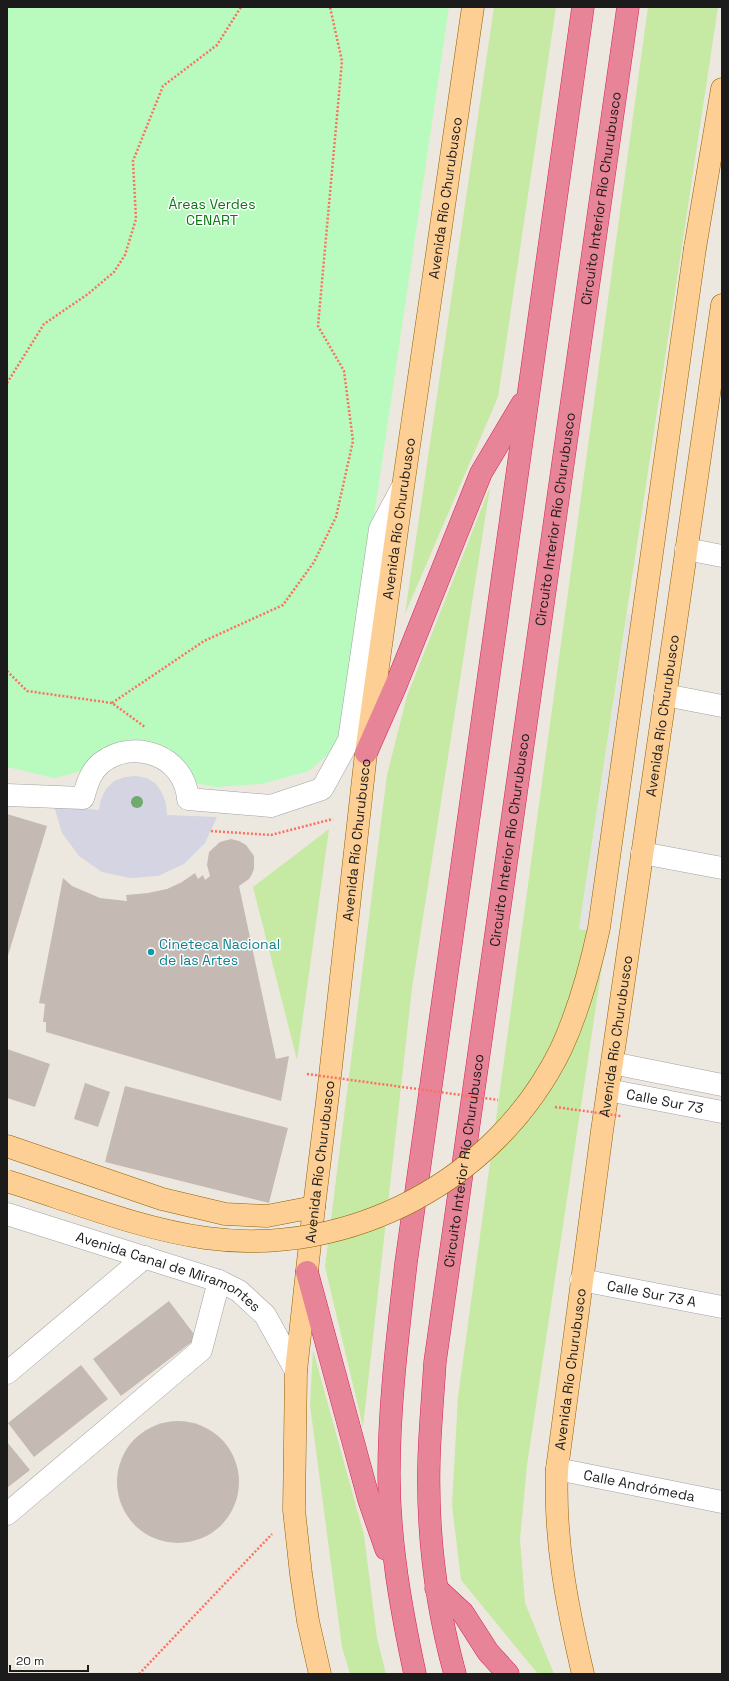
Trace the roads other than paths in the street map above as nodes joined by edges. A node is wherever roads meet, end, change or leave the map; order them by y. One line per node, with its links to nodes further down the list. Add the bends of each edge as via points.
1 (473, 7): 8 (main road, Avenida Río Churubusco)
2 (583, 7): 6 (highway)
3 (628, 7): 36 (highway, Circuito Interior Río Churubusco, via 435,1362 429,1460)
4 (722, 89): 22 (main road, bridge, via 695,248 599,928 584,990 560,1050 545,1077 526,1106 484,1151 458,1174 398,1209 336,1231 271,1240 208,1239 146,1226)
5 (722, 305): 7 (main road, Avenida Río Churubusco)
6 (527, 396): 13 (highway, via 482,473); 35 (highway, via 403,1286 389,1476)
7 (715, 398): 9 (main road, Avenida Río Churubusco)
8 (402, 487): 13 (main road, Avenida Río Churubusco); 14 (street, via 380,529 349,740 322,790 271,806 188,799 182,779 174,766 162,757 133,750 116,754 101,763 88,781 83,798)
9 (686, 549): 10 (street); 11 (main road, Avenida Río Churubusco)
10 (722, 556)
11 (665, 695): 12 (street); 15 (main road, Avenida Río Churubusco)
12 (722, 706)
13 (366, 753): 23 (main road, Avenida Río Churubusco)
14 (7, 795)
15 (642, 853): 16 (street); 17 (main road, Avenida Río Churubusco)
16 (722, 868)
17 (612, 1063): 18 (street, Calle Sur 73); 19 (main road, Avenida Río Churubusco)
18 (722, 1085)
19 (608, 1090): 20 (street, Calle Sur 73); 27 (main road, Avenida Río Churubusco)
20 (722, 1112)
21 (7, 1146): 23 (main road, via 162,1199 225,1214 267,1216)
22 (7, 1181)
23 (314, 1207): 26 (main road, Avenida Río Churubusco)
24 (7, 1214): 25 (street, Avenida Canal de Miramontes)
25 (145, 1257): 28 (street, Avenida Canal de Miramontes); 31 (street)
26 (306, 1272): 30 (main road, Avenida Río Churubusco); 35 (highway, via 369,1500)
27 (581, 1280): 29 (street, Calle Sur 73 A); 32 (main road, Avenida Río Churubusco)
28 (219, 1281): 30 (street, Avenida Canal de Miramontes, via 239,1291 264,1315); 34 (street, via 201,1350)
29 (722, 1306)
30 (296, 1370): 37 (main road, Avenida Río Churubusco, via 294,1510 308,1621)
31 (7, 1373)
32 (557, 1469): 33 (street, Calle Andrómeda); 41 (main road, Avenida Río Churubusco, via 556,1500 562,1571 570,1622)
33 (722, 1502)
34 (7, 1514)
35 (398, 1582): 38 (highway)
36 (436, 1588): 39 (highway, Circuito Interior Río Churubusco, via 446,1643); 40 (highway, via 463,1613 488,1652)
37 (320, 1674)
38 (415, 1674)
39 (455, 1674)
40 (508, 1674)
41 (583, 1674)

